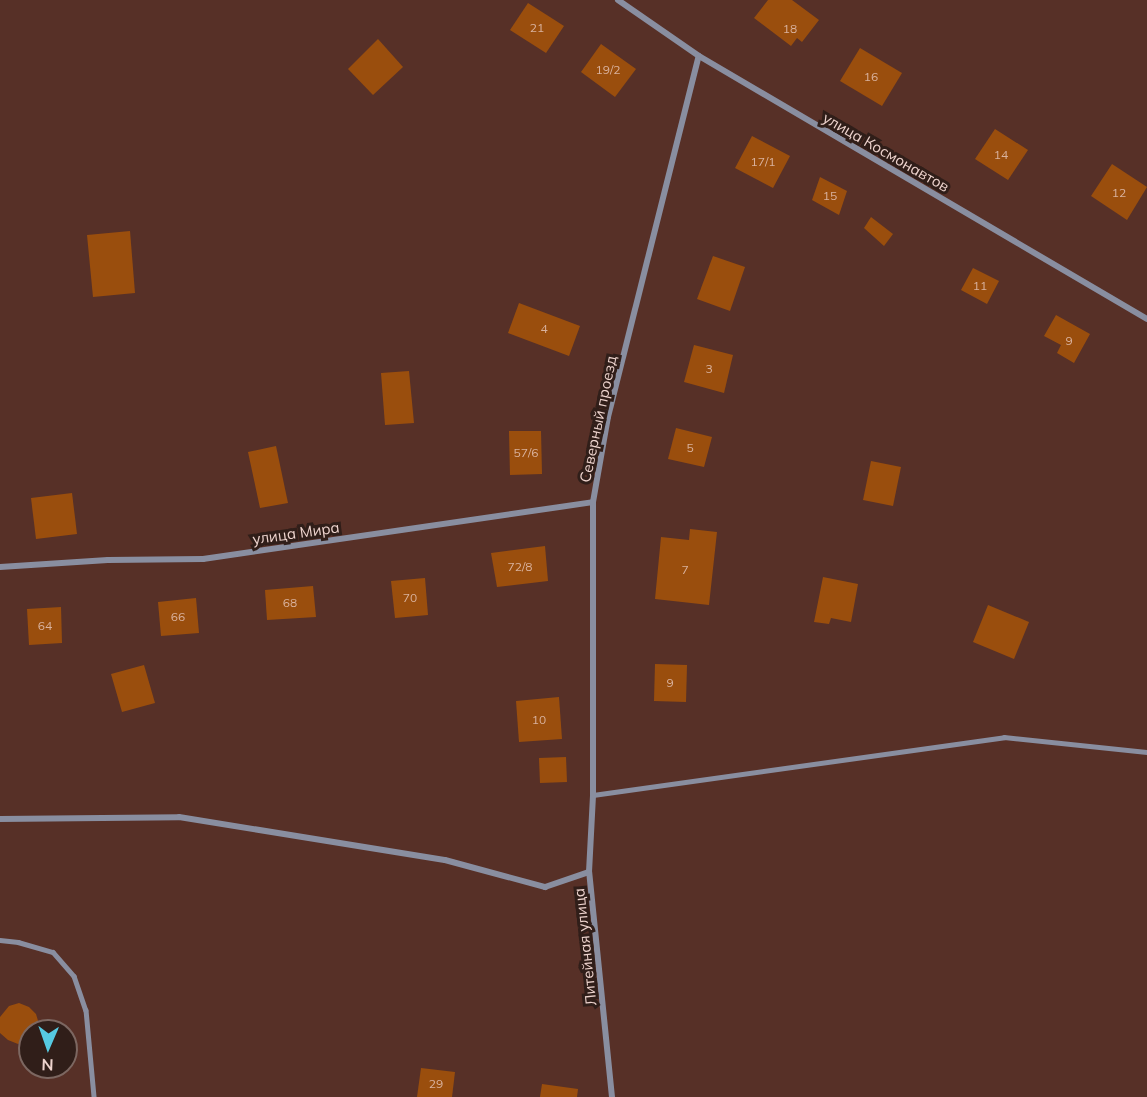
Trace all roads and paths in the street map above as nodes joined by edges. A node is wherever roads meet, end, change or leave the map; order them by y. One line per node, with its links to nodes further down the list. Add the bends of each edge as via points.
1 (618, 0): 2 (street, улица Космонавтов)
2 (699, 56): 3 (street, улица Космонавтов); 4 (street, Северный проезд, via 608,417)
3 (1147, 319)
4 (593, 502): 5 (street, улица Мира, via 203,558); 7 (street, Северный проезд)
5 (0, 567)
6 (1147, 752): 7 (lane, via 1004,737)
7 (593, 795): 9 (street, Литейная улица)
8 (0, 819): 9 (street, via 179,817 445,861 545,887)
9 (589, 872): 12 (street, Литейная улица)
10 (0, 940): 11 (lane, via 53,952 74,976 86,1010)
11 (94, 1097)
12 (612, 1097)

